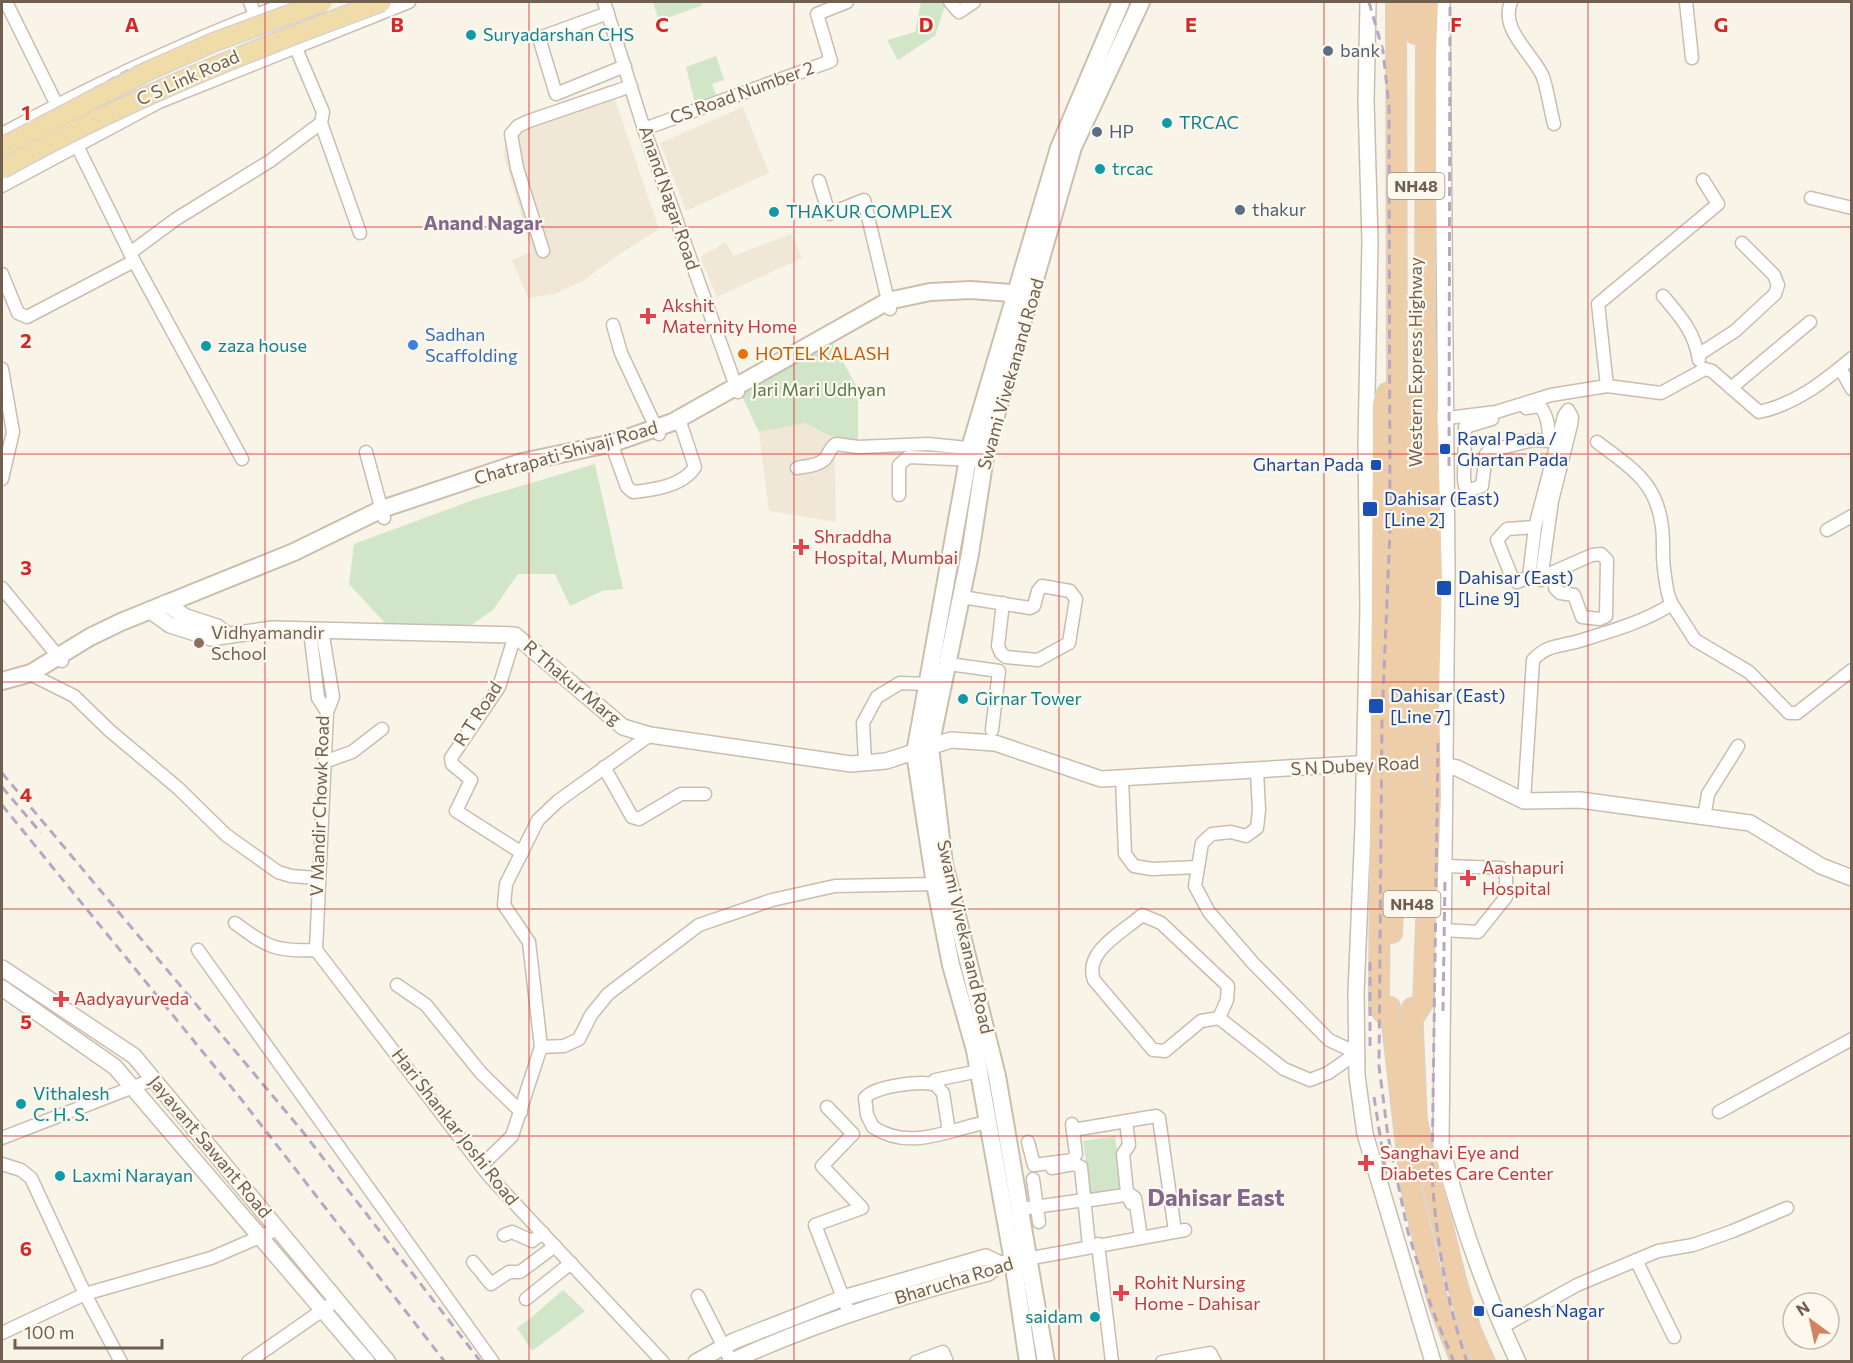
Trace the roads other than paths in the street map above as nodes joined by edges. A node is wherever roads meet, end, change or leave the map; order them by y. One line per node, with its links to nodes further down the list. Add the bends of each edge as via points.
1 (6, 2): 25 (street)
2 (250, 2): 20 (street)
3 (290, 2): 20 (street)
4 (323, 2): 31 (main road, C S Link Road, bridge, via 148,71)
5 (382, 2): 32 (main road, C S Link Road, bridge, via 264,45 141,98)
6 (409, 2): 21 (street)
7 (847, 2): 28 (street, CS Road Number 2, via 818,14 831,61)
8 (950, 2): 9 (street, via 959,12)
9 (974, 2)
10 (1121, 2): 36 (main road, Swami Vivekanand Road, via 1069,120)
11 (1141, 2): 36 (main road, Swami Vivekanand Road)
12 (1368, 2): 112 (street)
13 (1396, 2): 51 (highway, Western Express Highway / NH48)
14 (1414, 2): 55 (highway, Western Express Highway / NH48)
15 (1428, 2): 64 (highway, via 1425,326)
16 (1442, 2): 64 (street)
17 (1511, 2): 27 (street, via 1511,26 1543,78)
18 (1686, 2): 22 (street)
19 (606, 7): 23 (street, Anand Nagar Road); 23 (street, via 539,38 556,94)
20 (255, 15): 25 (street, via 209,32)
21 (295, 46): 26 (street, via 323,112); 30 (street, via 159,102)
22 (1692, 58)
23 (625, 66): 24 (street, Anand Nagar Road)
24 (631, 86): 28 (street, Anand Nagar Road); 41 (street, via 529,121 511,134 517,168)
25 (55, 105): 29 (street); 30 (street)
26 (321, 123): 39 (street); 42 (street, via 270,161 176,219)
27 (1554, 124)
28 (644, 129): 59 (street, Anand Nagar Road)
29 (2, 134)
30 (75, 146): 35 (street); 42 (street)
31 (2, 147)
32 (2, 170)
33 (1703, 180): 56 (street, via 1718,204 1598,304)
34 (819, 181): 46 (street, via 829,214 864,200)
35 (2, 186)
36 (1053, 196): 45 (main road, Swami Vivekanand Road)
37 (1811, 198): 38 (street)
38 (1851, 208)
39 (360, 233)
40 (1742, 243): 49 (street, via 1774,275 1778,285 1775,294 1735,331)
41 (543, 251)
42 (132, 257): 43 (street, via 27,317 18,313); 76 (street)
43 (2, 274)
44 (1663, 296): 49 (street, via 1693,335)
45 (1023, 298): 46 (main road, via 971,290 930,292); 74 (main road, Swami Vivekanand Road)
46 (889, 305): 59 (main road)
47 (1810, 322): 57 (street)
48 (613, 325): 68 (street, via 621,354)
49 (1698, 355): 54 (street)
50 (1851, 358): 52 (street)
51 (1396, 362): 107 (highway, Western Express Highway / NH48); 112 (highway, via 1383,404)
52 (1840, 368): 57 (street, via 1802,397 1759,412); 58 (street)
53 (2, 369): 78 (street, via 13,432)
54 (1701, 370): 56 (street, via 1661,393); 57 (street, via 1712,372)
55 (1417, 371): 64 (highway); 107 (highway, Western Express Highway / NH48)
56 (1607, 386): 60 (street)
57 (1731, 388)
58 (1851, 389)
59 (738, 390): 65 (main road)
60 (1566, 392): 61 (street); 63 (street)
61 (1551, 395): 62 (street); 66 (street)
62 (1543, 410): 66 (street, via 1535,405); 70 (street)
63 (1570, 416): 67 (street); 70 (street, via 1564,416)
64 (1437, 419): 66 (street); 69 (street); 75 (highway)
65 (680, 422): 68 (main road); 72 (street, via 695,467 676,483 633,492 627,488)
66 (1465, 422): 70 (street, via 1464,479 1470,490 1482,486 1489,451 1520,442)
67 (1583, 431)
68 (658, 432): 72 (main road); 81 (main road, Chatrapati Shivaji Road, via 522,462)
69 (1446, 439): 75 (highway); 113 (street)
70 (1558, 441): 79 (street)
71 (1598, 442): 92 (street, via 1644,478 1653,496 1662,526 1663,560)
72 (614, 451): 81 (main road, via 517,472)
73 (366, 452): 81 (street)
74 (977, 454): 77 (street, via 928,444 836,444 817,464); 80 (street, via 904,459 899,465); 87 (main road, Swami Vivekanand Road); 88 (main road, Swami Vivekanand Road)
75 (1431, 457): 113 (highway)
76 (242, 459)
77 (797, 468)
78 (2, 479)
79 (1550, 487): 83 (street); 86 (street)
80 (899, 495)
81 (383, 513): 93 (main road, via 292,563)
82 (1851, 516): 84 (street)
83 (1535, 527): 85 (street); 85 (street, via 1507,528 1497,540 1517,582 1529,577)
84 (1827, 531)
85 (1530, 571): 86 (street)
86 (1545, 575): 86 (street, via 1597,553 1604,556 1606,616 1582,618 1574,595 1560,593)
87 (947, 576): 88 (main road); 101 (main road, Swami Vivekanand Road)
88 (965, 580): 90 (main road, Swami Vivekanand Road)
89 (2, 588): 96 (street)
90 (962, 597): 91 (street); 97 (main road, Swami Vivekanand Road)
91 (1003, 603): 91 (street, via 1032,607 1045,585 1074,593 1077,599 1069,643 1038,660 1006,657 998,646)
92 (1672, 604): 98 (street, via 1695,640 1749,672 1789,714 1797,713); 119 (street, via 1630,625 1544,648 1533,660)
93 (161, 609): 94 (street, R Thakur Marg, via 226,633); 96 (main road)
94 (316, 630): 95 (street, R Thakur Marg); 110 (street, V Mandir Chowk Road, via 333,697 327,712)
95 (515, 635): 106 (street, R Thakur Marg, via 623,727); 121 (street, R T Road, via 499,687 452,758 452,764 471,780 456,811)
96 (61, 660): 99 (main road)
97 (949, 664): 105 (street, via 999,671); 109 (main road, Swami Vivekanand Road)
98 (1847, 674): 103 (street)
99 (33, 676): 100 (main road); 102 (main road); 124 (street, via 74,696 226,836 284,875)
100 (2, 681)
101 (928, 684): 109 (main road, Swami Vivekanand Road); 111 (street, via 900,682 877,697 862,723)
102 (2, 687)
103 (1851, 688)
104 (382, 729): 110 (street, via 352,752)
105 (992, 730)
106 (650, 735): 111 (street, R Thakur Marg, via 850,764); 114 (street)
107 (1407, 742): 117 (highway, Western Express Highway / NH48, bridge)
108 (1738, 746): 120 (street, via 1708,794)
109 (923, 750): 111 (street, R Thakur Marg, via 886,761); 116 (street, S N Dubey Road, via 951,740 995,743 1101,779); 126 (main road, Swami Vivekanand Road); 157 (main road, Swami Vivekanand Road, via 944,864)
110 (324, 762): 124 (street, V Mandir Chowk Road)
111 (865, 762)
112 (1372, 762): 113 (street, S N Dubey Road); 115 (street, S N Dubey Road); 135 (highway, via 1379,1008); 139 (street, via 1356,993)
113 (1438, 764): 119 (street, S N Dubey Road, via 1457,768); 122 (street); 136 (highway, via 1423,1003)
114 (604, 767): 118 (street, via 632,817 639,819 681,794); 121 (street, via 538,820)
115 (1257, 771): 116 (street, S N Dubey Road); 123 (street, via 1257,828 1246,836 1231,832 1212,834 1202,843)
116 (1122, 778): 123 (street, via 1125,854 1134,866)
117 (1407, 788): 135 (highway, Western Express Highway / NH48); 136 (highway, Western Express Highway / NH48)
118 (705, 794)
119 (1524, 801): 120 (street, S N Dubey Road, via 1580,800)
120 (1704, 818): 125 (street, S N Dubey Road, via 1750,823 1821,866)
121 (522, 853): 138 (street, via 506,884 504,905 528,942)
122 (1445, 866): 128 (street); 128 (street, via 1501,868 1506,874 1506,897 1478,932)
123 (1198, 867): 139 (street, via 1195,886 1209,912 1329,1040)
124 (317, 878): 130 (street, V Mandir Chowk Road)
125 (1851, 878)
126 (935, 884): 138 (street, via 835,886 772,900 699,926 608,994 579,1039 564,1046); 140 (main road, Swami Vivekanand Road)
127 (235, 923): 130 (street, via 254,938 285,952)
128 (1442, 930): 181 (street, via 1441,1144 1454,1200)
129 (198, 950): 190 (street)
130 (316, 950): 153 (street, Hari Shankar Joshi Road)
131 (2, 968): 141 (street, Jayavant Sawant Road, via 134,1056)
132 (397, 985): 145 (street, via 426,1005 481,1073)
133 (2, 988): 143 (street, via 99,1054)
134 (1219, 1018): 134 (street, via 1201,1021 1165,1051 1157,1053 1094,980 1093,964 1103,945 1142,915 1150,916 1228,986); 139 (street, via 1284,1070 1310,1080)
135 (1390, 1020): 201 (highway, Western Express Highway / NH48, via 1411,1188 1438,1302)
136 (1412, 1020): 202 (highway, Western Express Highway / NH48, via 1417,1121 1456,1280)
137 (1851, 1039): 146 (street)
138 (541, 1047): 145 (street)
139 (1357, 1053): 200 (street, via 1365,1134)
140 (979, 1071): 142 (street); 148 (main road, Swami Vivekanand Road)
141 (154, 1079): 143 (street); 161 (street, Jayavant Sawant Road)
142 (935, 1080)
143 (134, 1088): 150 (street); 165 (street)
144 (827, 1107): 176 (street, via 853,1134 822,1166 862,1208 815,1225)
145 (521, 1112): 153 (street, via 512,1136)
146 (1719, 1112)
147 (1126, 1122): 151 (street, via 1072,1126 1076,1154 1073,1160 1034,1165); 159 (street, via 1129,1144 1123,1154 1127,1192 1135,1198); 164 (street, Bharucha Road, via 1156,1116 1161,1121 1180,1230)
148 (988, 1124): 149 (street); 171 (main road, Swami Vivekanand Road)
149 (949, 1132): 149 (street, via 905,1140 883,1133 870,1123 865,1098 887,1088 916,1083 936,1085 943,1093)
150 (2, 1138)
151 (1028, 1142)
152 (2, 1164): 174 (street, via 31,1178)
153 (481, 1166): 162 (street, Hari Shankar Joshi Road)
154 (1052, 1168): 156 (street, via 1074,1164 1081,1167)
155 (1034, 1179): 157 (street)
156 (1088, 1200): 157 (street); 159 (street, via 1128,1196 1132,1208); 167 (street)
157 (1029, 1208): 160 (street); 171 (main road, Swami Vivekanand Road)
158 (1787, 1208): 170 (street, via 1693,1245 1658,1251)
159 (1137, 1210): 164 (street)
160 (1039, 1222)
161 (278, 1229): 165 (street); 178 (street, Jayavant Sawant Road)
162 (543, 1233): 166 (street); 168 (street, Hari Shankar Joshi Road)
163 (504, 1235): 166 (street, via 512,1232)
164 (1141, 1237): 167 (street, Bharucha Road)
165 (261, 1239): 174 (street, via 211,1258); 179 (street)
166 (532, 1241): 169 (street)
167 (1093, 1245): 171 (street, Bharucha Road); 197 (street)
168 (555, 1246): 169 (street); 173 (street, Hari Shankar Joshi Road)
169 (538, 1259): 172 (street, via 520,1272 509,1272 491,1284)
170 (1636, 1260): 181 (street, via 1577,1285); 183 (street)
171 (1014, 1261): 176 (street, via 986,1257); 180 (street, Bharucha Road, via 988,1273); 195 (main road, Swami Vivekanand Road); 196 (main road, Swami Vivekanand Road)
172 (473, 1262)
173 (571, 1263): 177 (street); 191 (street, Hari Shankar Joshi Road)
174 (85, 1294): 182 (street); 186 (street)
175 (698, 1296): 184 (street)
176 (843, 1298): 180 (street); 184 (street)
177 (526, 1299)
178 (337, 1300): 179 (street); 189 (street, Jayavant Sawant Road)
179 (323, 1310): 187 (street); 188 (street)
180 (849, 1313): 185 (street, Bharucha Road)
181 (1502, 1327): 203 (street)
182 (2, 1333)
183 (1674, 1337)
184 (725, 1346): 185 (street); 192 (street)
185 (731, 1361)
186 (121, 1362)
187 (248, 1362)
188 (367, 1362)
189 (388, 1362)
190 (493, 1362)
191 (663, 1362)
192 (696, 1362)
193 (916, 1362): 194 (street, via 943,1352)
194 (947, 1362)
195 (1028, 1362)
196 (1046, 1362)
197 (1112, 1362)
198 (1162, 1362): 199 (street, via 1210,1353)
199 (1215, 1362)
200 (1433, 1362)
201 (1461, 1362)
202 (1485, 1362)
203 (1518, 1362)

